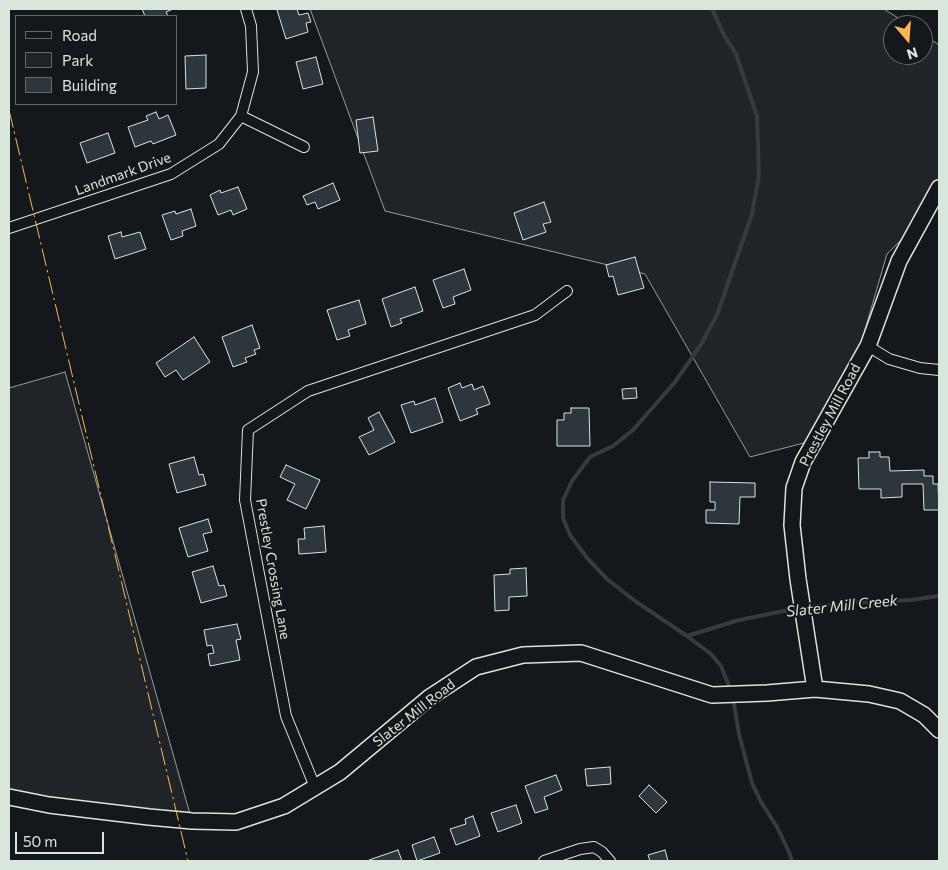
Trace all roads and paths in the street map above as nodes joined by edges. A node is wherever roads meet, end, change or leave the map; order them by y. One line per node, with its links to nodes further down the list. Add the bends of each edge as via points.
1 (246, 9): 2 (street, Landmark Drive, via 252,26 253,72)
2 (241, 116): 3 (street); 5 (street, Landmark Drive, via 219,144 172,174)
3 (304, 147)
4 (939, 188): 7 (street, Prestley Mill Road, via 899,261)
5 (9, 228)
6 (567, 291): 11 (street, Prestley Crossing Lane, via 535,315 308,391 248,430 245,500 286,716)
7 (868, 346): 8 (street, via 889,359); 9 (street, Prestley Mill Road, via 803,462 794,488 792,525)
8 (939, 370)
9 (815, 688): 10 (street, Slater Mill Road, via 900,701); 11 (street, Slater Mill Road, via 712,695 581,653 523,655 476,667 430,696 340,772)
10 (939, 730)
11 (315, 787): 12 (street, Slater Mill Road, via 284,806 236,822 149,817)
12 (9, 797)
13 (544, 861): 14 (street, via 594,847)
14 (610, 861)

